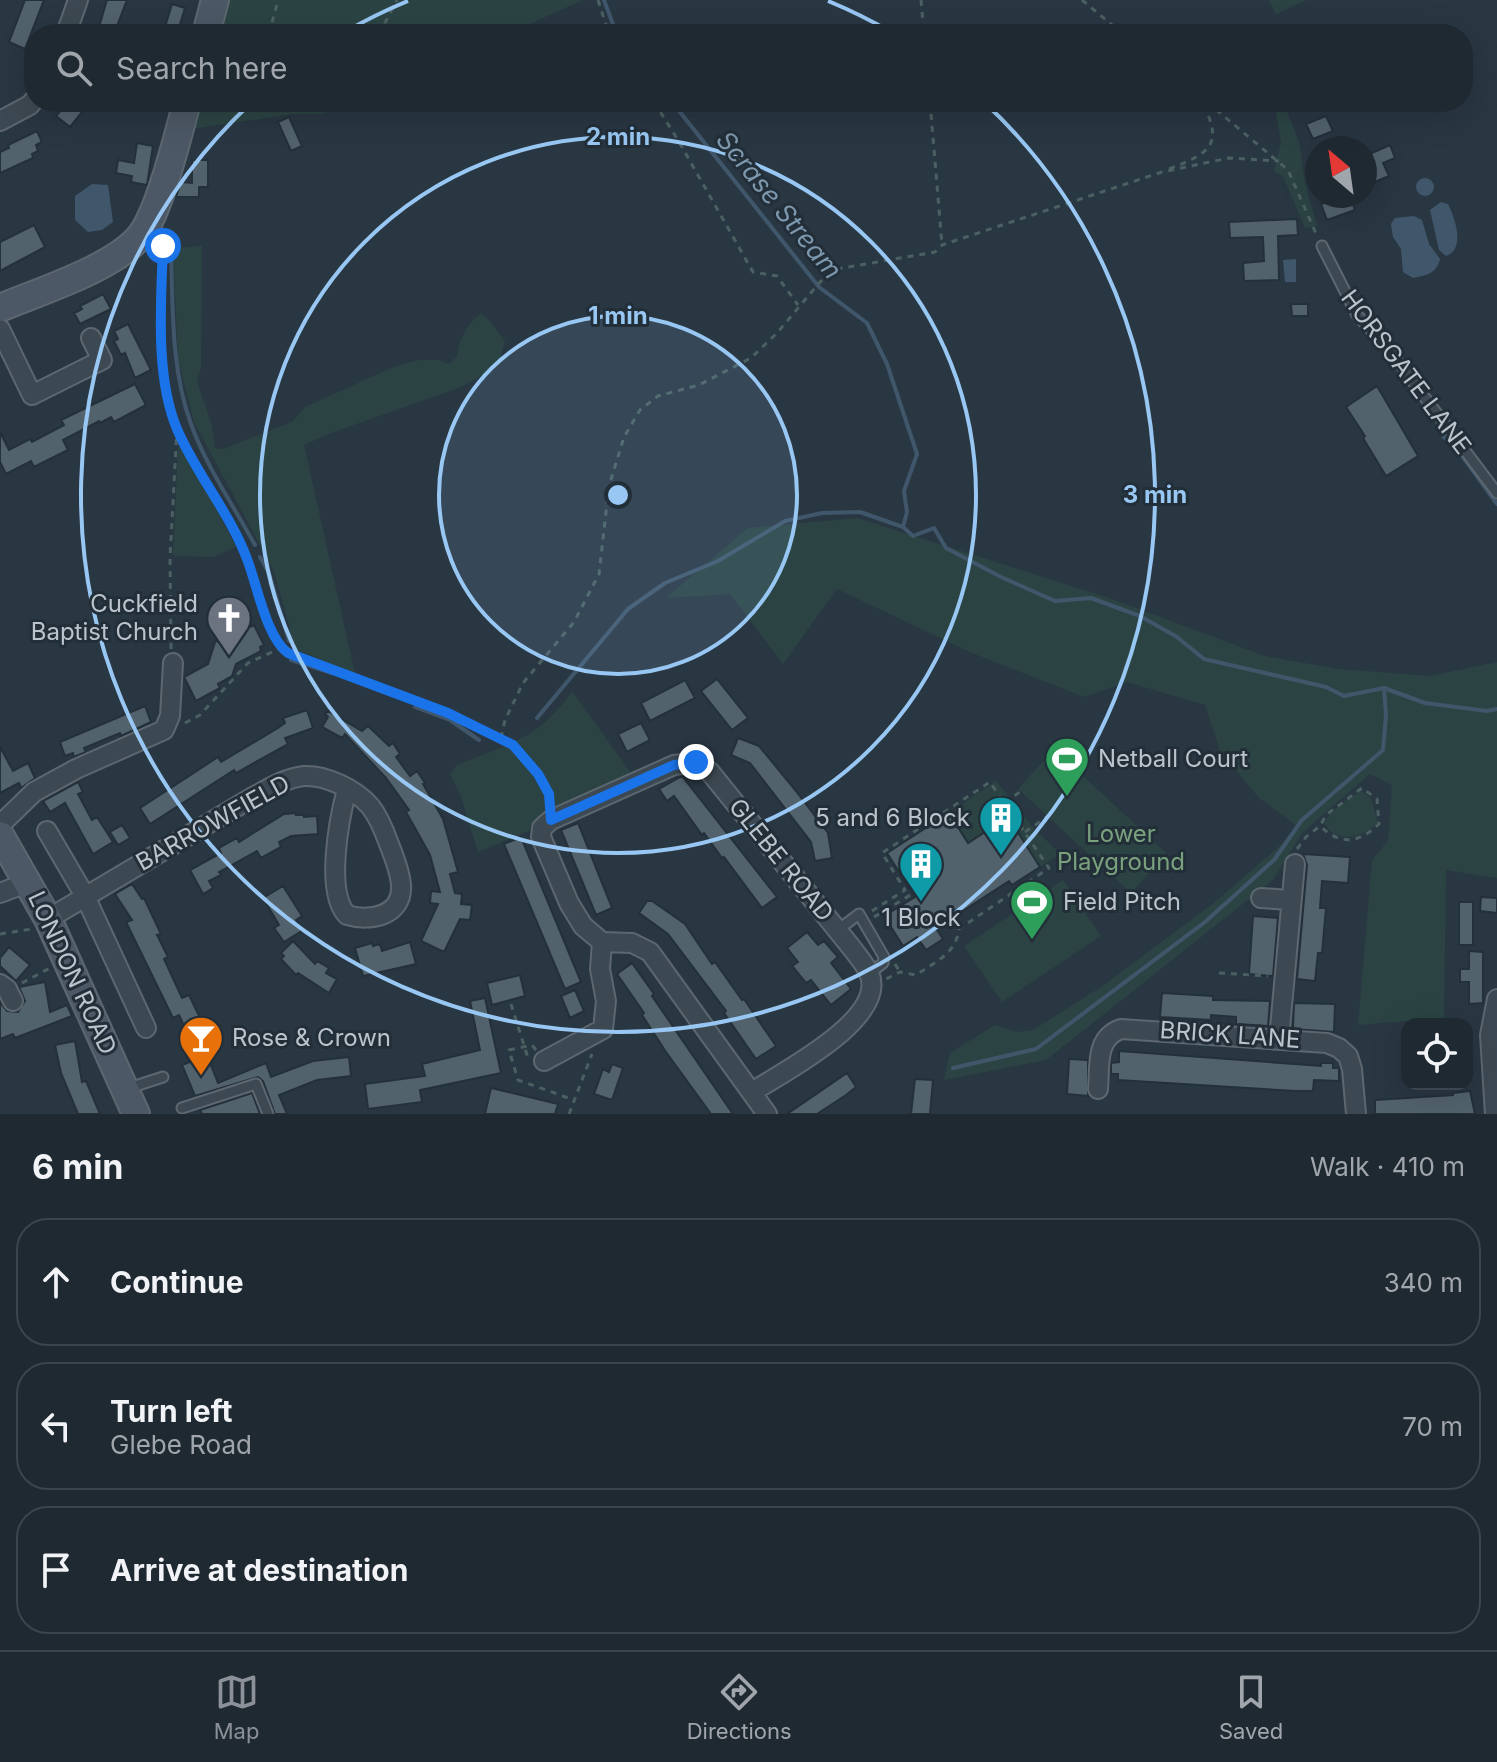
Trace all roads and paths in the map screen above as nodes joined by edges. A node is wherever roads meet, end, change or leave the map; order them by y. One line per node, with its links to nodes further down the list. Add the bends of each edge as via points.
1 (78, 0): 8 (street)
2 (215, 0): 9 (street)
3 (278, 0): 10 (path)
4 (397, 0): 11 (path)
5 (598, 0): 12 (path)
6 (921, 0): 13 (path)
7 (1082, 0): 14 (path)
8 (70, 24)
9 (209, 24)
10 (272, 24)
11 (384, 24)
12 (606, 24)
13 (923, 24)
14 (1111, 24)
15 (24, 106): 21 (street)
16 (184, 112): 28 (street, via 141,235 103,264)
17 (660, 112): 27 (path, via 753,272 777,276)
18 (931, 112): 25 (path)
19 (1208, 112): 23 (path, via 1213,141 1201,156)
20 (1217, 112): 22 (path)
21 (0, 121)
22 (1279, 161): 23 (path, via 1229,158); 26 (path)
23 (1162, 172): 25 (path)
24 (160, 238): 31 (path, via 165,367)
25 (942, 245): 27 (path, via 935,252 837,269)
26 (1322, 246): 32 (lane, HORSGATE LANE, via 1357,315)
27 (799, 306): 36 (path, via 751,358 699,385 658,396 640,410 624,437 609,486 599,574 574,622 523,683)
28 (0, 308)
29 (0, 329): 30 (street, via 32,395 102,360)
30 (91, 338)
31 (177, 429): 33 (path, via 246,556); 34 (path, via 170,557)
32 (1497, 493)
33 (281, 648): 35 (path, via 248,663 200,715 181,725); 36 (path)
34 (173, 663): 35 (street)
35 (168, 724): 42 (street, via 157,735 34,792)
36 (501, 738): 41 (path, via 538,774 549,794)
37 (347, 789): 37 (street, BARROWFIELD, via 380,820 399,873 399,899 372,919 347,915 337,900 337,848); 51 (street, BARROWFIELD, via 313,776 277,784)
38 (1021, 791): 39 (path)
39 (1005, 803): 45 (path); 49 (path, via 990,782 882,853 905,890 867,914 870,920)
40 (1048, 816): 45 (path)
41 (551, 820): 55 (street, GLEBE ROAD, via 674,765 696,762 710,772); 57 (street, via 541,837 569,903 583,926)
42 (0, 825)
43 (1320, 826): 43 (path, via 1326,815 1362,788 1377,799 1379,824 1366,836 1346,840 1330,836); 47 (path, via 1298,848)
44 (47, 831): 51 (street)
45 (1025, 832): 60 (path, via 1049,868 959,929 952,951 916,975)
46 (0, 835): 48 (street, LONDON ROAD)
47 (1295, 864): 53 (street)
48 (29, 882): 50 (street); 54 (street, LONDON ROAD)
49 (917, 891)
50 (0, 893)
51 (85, 896): 54 (street, BARROWFIELD); 67 (street)
52 (1261, 898): 53 (street)
53 (1290, 900): 62 (street)
54 (48, 919): 56 (path, via 32,929); 59 (street, LONDON ROAD)
55 (838, 930): 63 (street, GLEBE ROAD); 63 (lane, via 859,914 884,957)
56 (0, 934)
57 (602, 942): 68 (street); 74 (street, via 632,943 650,952)
58 (892, 959): 60 (path)
59 (67, 960): 64 (path); 73 (street, LONDON ROAD)
60 (900, 972): 63 (path)
61 (1219, 973): 62 (path)
62 (1284, 977): 69 (street)
63 (870, 978): 74 (street, via 869,997 853,1023)
64 (7, 992)
65 (1497, 999): 81 (street, via 1490,1035)
66 (511, 1004): 70 (path)
67 (146, 1028)
68 (603, 1029): 70 (street); 78 (path)
69 (1279, 1039): 72 (street, BRICK LANE, via 1121,1029 1102,1044); 80 (street, BRICK LANE, via 1327,1043 1348,1056)
70 (536, 1060)
71 (163, 1077): 73 (lane)
72 (1098, 1089)
73 (126, 1090): 76 (street, LONDON ROAD)
74 (752, 1092): 79 (street)
75 (182, 1108): 77 (lane, via 256,1084)
76 (136, 1114)
77 (268, 1114)
78 (569, 1114)
79 (767, 1114)
80 (1356, 1114)
81 (1495, 1114)

